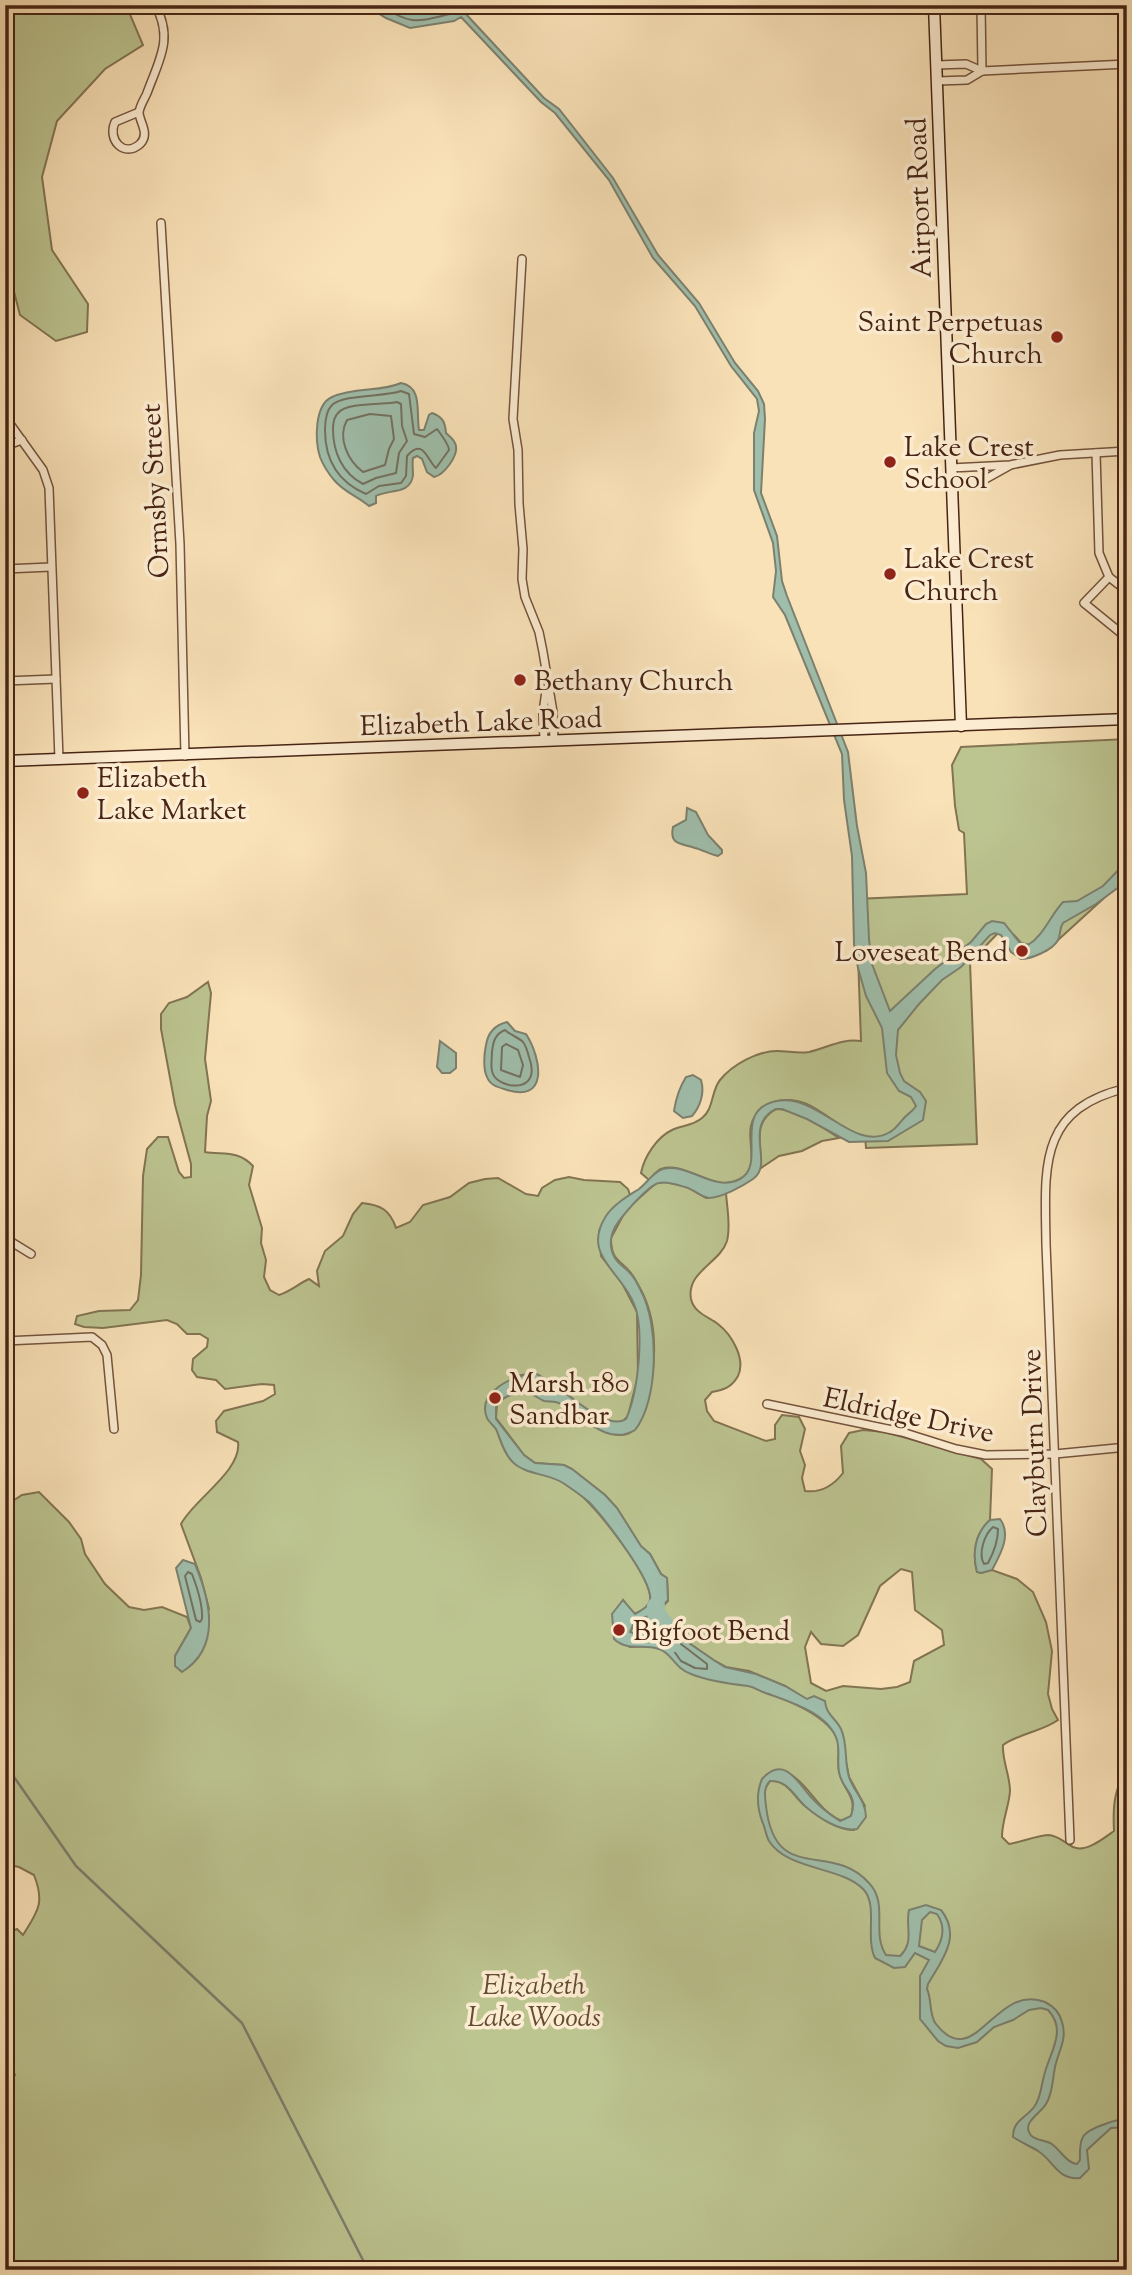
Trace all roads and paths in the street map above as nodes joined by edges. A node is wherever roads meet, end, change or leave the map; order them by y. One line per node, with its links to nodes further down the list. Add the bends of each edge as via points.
1 (155, 5): 9 (street, via 166,33 164,47)
2 (934, 5): 6 (street, Airport Road)
3 (981, 5): 7 (street)
4 (1123, 5): 5 (street)
5 (1126, 64): 7 (street)
6 (936, 65): 7 (street, via 966,64); 8 (street, Airport Road)
7 (982, 71): 8 (street, via 967,80)
8 (937, 81): 18 (street, Airport Road)
9 (139, 112): 9 (street, via 115,122 113,138 121,147 131,148 143,139)
10 (161, 223): 30 (street, Ormsby Street, via 180,544)
11 (522, 258): 29 (street, via 513,419 522,579 539,632 552,712)
12 (5, 417): 13 (street)
13 (22, 440): 14 (street); 20 (street, via 43,470 49,488)
14 (5, 446)
15 (1127, 451): 16 (street)
16 (1096, 453): 17 (street); 22 (street, via 1099,553)
17 (1010, 465): 18 (street); 19 (street, via 985,480)
18 (951, 468): 19 (street, Airport Road)
19 (951, 483): 28 (street, Airport Road)
20 (51, 567): 21 (street); 25 (street)
21 (5, 569)
22 (1109, 577): 23 (street); 24 (street, via 1084,603)
23 (1127, 591)
24 (1127, 638)
25 (56, 679): 26 (street); 31 (street)
26 (5, 681)
27 (1127, 719): 28 (street, Elizabeth Lake Road)
28 (961, 726): 29 (street, Elizabeth Lake Road)
29 (549, 741): 30 (street, Elizabeth Lake Road)
30 (185, 756): 31 (street, Elizabeth Lake Road)
31 (59, 759): 32 (street, Elizabeth Lake Road)
32 (5, 761)
33 (1127, 1088): 42 (street, Clayburn Drive, via 1075,1111 1051,1144 1046,1168)
34 (5, 1111): 35 (street)
35 (5, 1141)
36 (5, 1238): 37 (street)
37 (31, 1254)
38 (5, 1342): 40 (street, via 92,1337 107,1355)
39 (767, 1404): 42 (street, Eldridge Drive, via 966,1451)
40 (114, 1429)
41 (1127, 1447): 42 (street, Eldridge Drive)
42 (1055, 1454): 43 (street, Clayburn Drive)
43 (1070, 1840)

